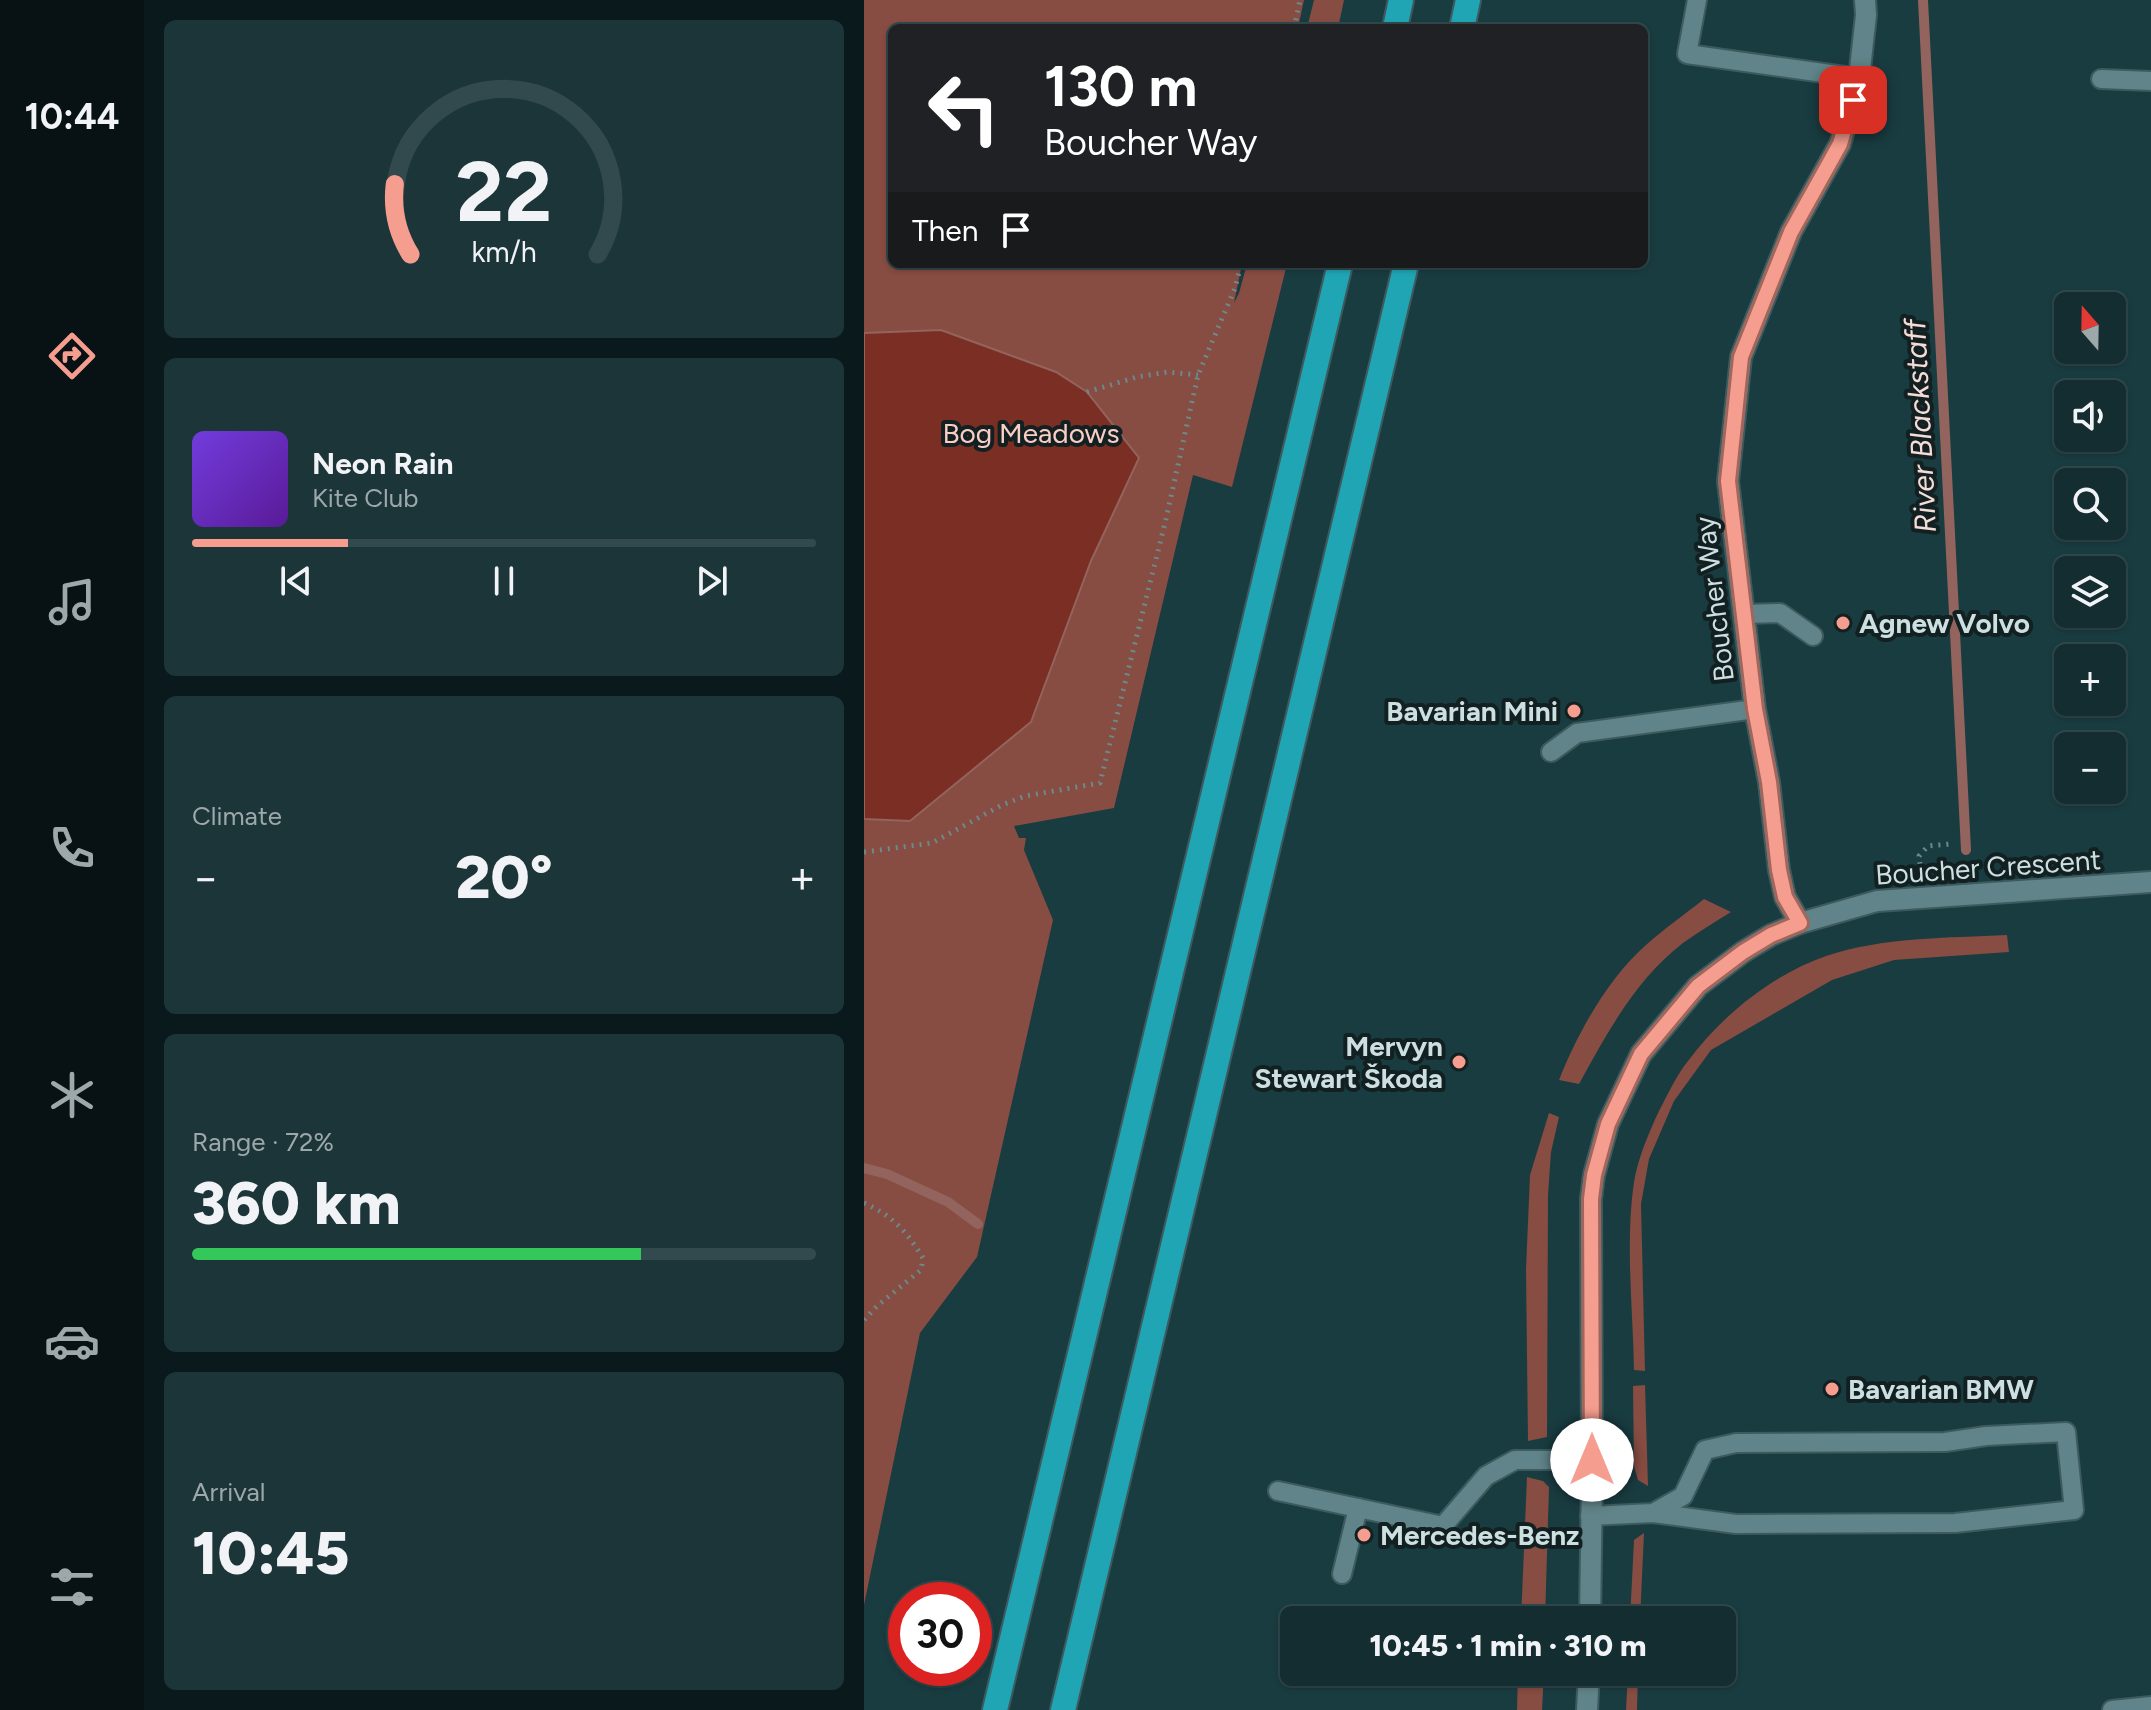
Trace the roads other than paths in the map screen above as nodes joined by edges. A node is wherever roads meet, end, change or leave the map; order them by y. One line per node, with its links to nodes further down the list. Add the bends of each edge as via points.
1 (1401, 0): 5 (highway)
2 (1468, 0): 6 (highway)
3 (1697, 0): 7 (lane, via 1687,54)
4 (1865, 0): 7 (street, Boucher Way)
5 (1396, 24)
6 (1463, 24)
7 (1859, 78): 12 (street, Boucher Way, via 1840,144 1791,232 1741,357 1728,481)
8 (2101, 79): 9 (lane)
9 (2151, 81)
10 (1339, 268): 27 (highway)
11 (1405, 268): 28 (highway)
12 (1744, 614): 13 (lane, via 1780,613); 14 (street, Boucher Way)
13 (1813, 636)
14 (1755, 709): 15 (lane, via 1577,733); 17 (street, Boucher Way, via 1779,870 1785,897)
15 (1551, 752)
16 (2151, 882): 17 (street, Boucher Crescent, via 1877,901)
17 (1800, 923): 18 (street, Boucher Crescent, via 1743,952 1698,986 1641,1054 1608,1124 1591,1199)
18 (1592, 1460): 20 (lane, via 1515,1460 1486,1476 1443,1526); 22 (street, Boucher Crescent)
19 (1278, 1491): 20 (lane)
20 (1358, 1508): 23 (lane)
21 (1653, 1513): 21 (lane, via 1683,1496 1705,1450 1736,1443 1945,1442 2066,1432 2074,1510 1955,1523 1752,1524); 22 (lane)
22 (1590, 1516): 24 (street, Boucher Crescent)
23 (1342, 1574)
24 (1590, 1606)
25 (1588, 1686): 29 (street)
26 (2151, 1706): 30 (lane)
27 (995, 1710)
28 (1063, 1710)
29 (1587, 1710)
30 (2112, 1710)

